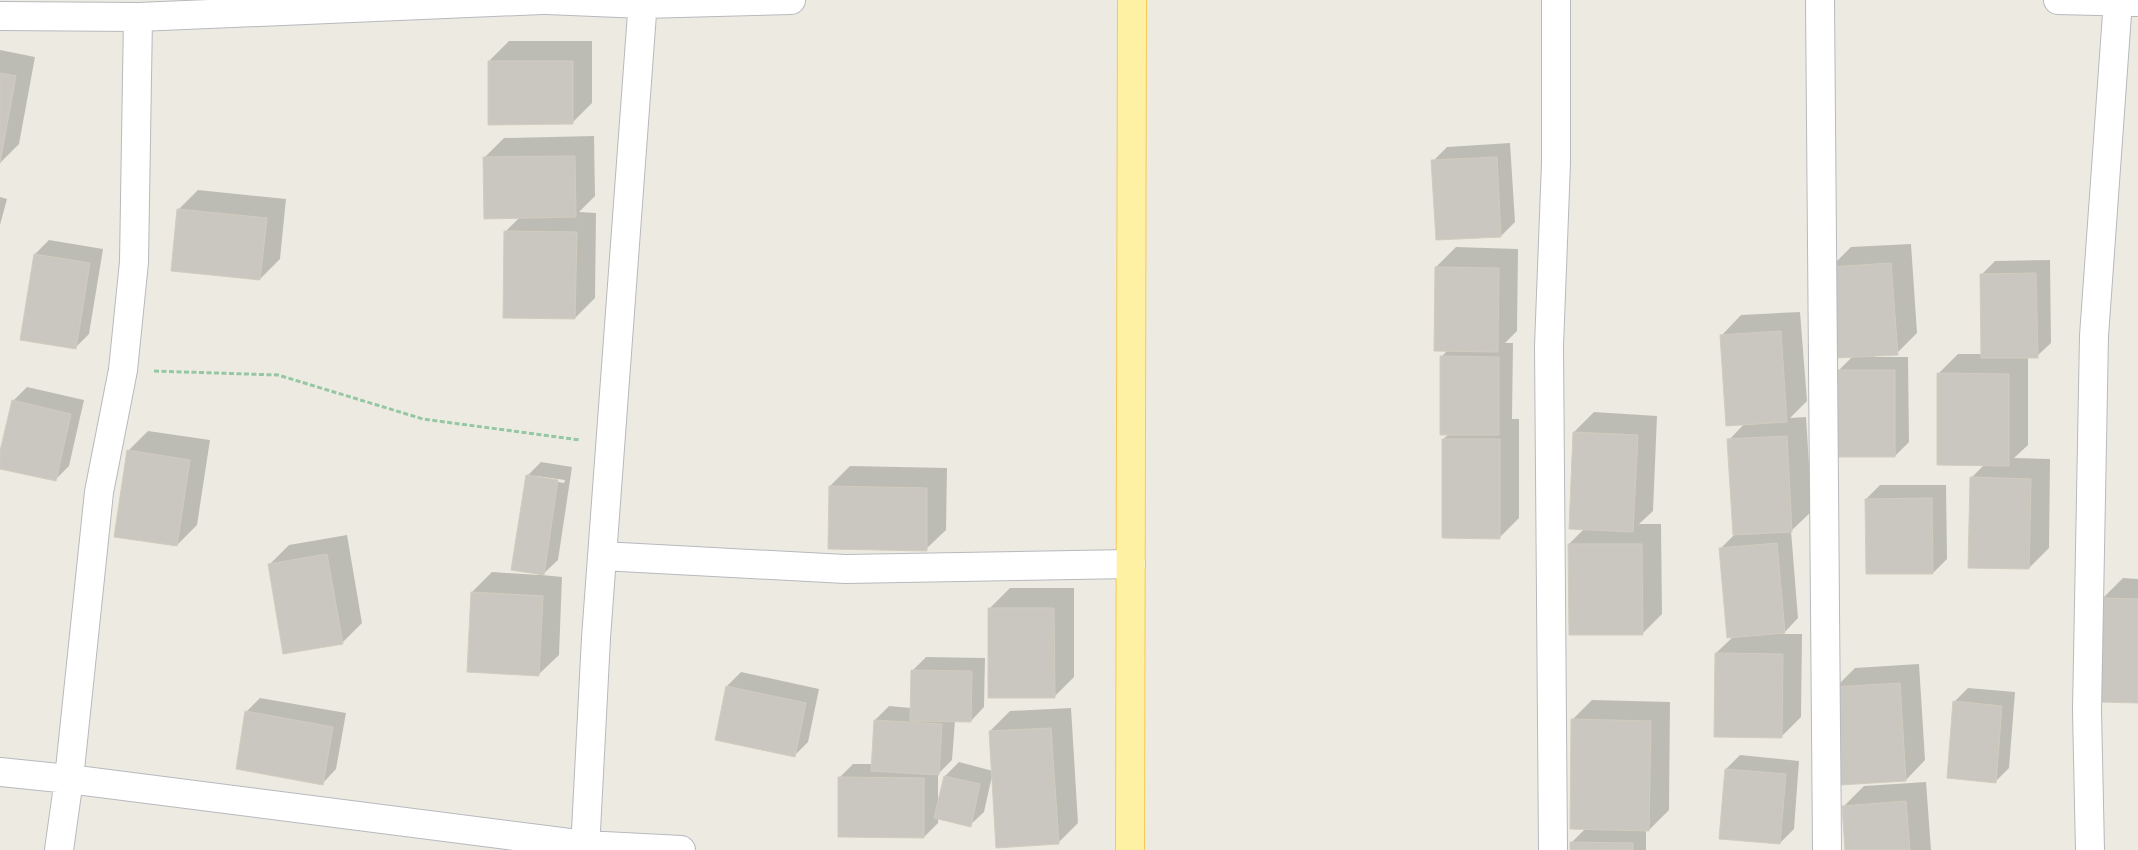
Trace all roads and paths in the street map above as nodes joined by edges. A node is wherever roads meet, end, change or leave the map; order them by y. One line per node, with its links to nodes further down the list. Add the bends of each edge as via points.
1 (542, 0): 11 (street)
2 (547, 0): 9 (street)
3 (791, 0): 9 (street)
4 (1132, 0): 15 (main road)
5 (1556, 0): 22 (street, via 1556,163 1549,346)
6 (1820, 0): 23 (street)
7 (2058, 0): 8 (street)
8 (2125, 1): 24 (street, via 2094,336 2087,711)
9 (643, 2): 13 (street)
10 (0, 16): 11 (street)
11 (138, 17): 12 (street, via 134,262)
12 (123, 370): 13 (path, via 278,375 423,419); 17 (street, via 99,492)
13 (610, 445): 14 (street)
14 (602, 556): 15 (street, via 845,570); 18 (street)
15 (1130, 564): 21 (main road)
16 (0, 772): 17 (street)
17 (69, 779): 18 (street); 19 (street)
18 (585, 848): 20 (street)
19 (59, 850)
20 (681, 850)
21 (1130, 850)
22 (1552, 850)
23 (1826, 850)
24 (2090, 850)

